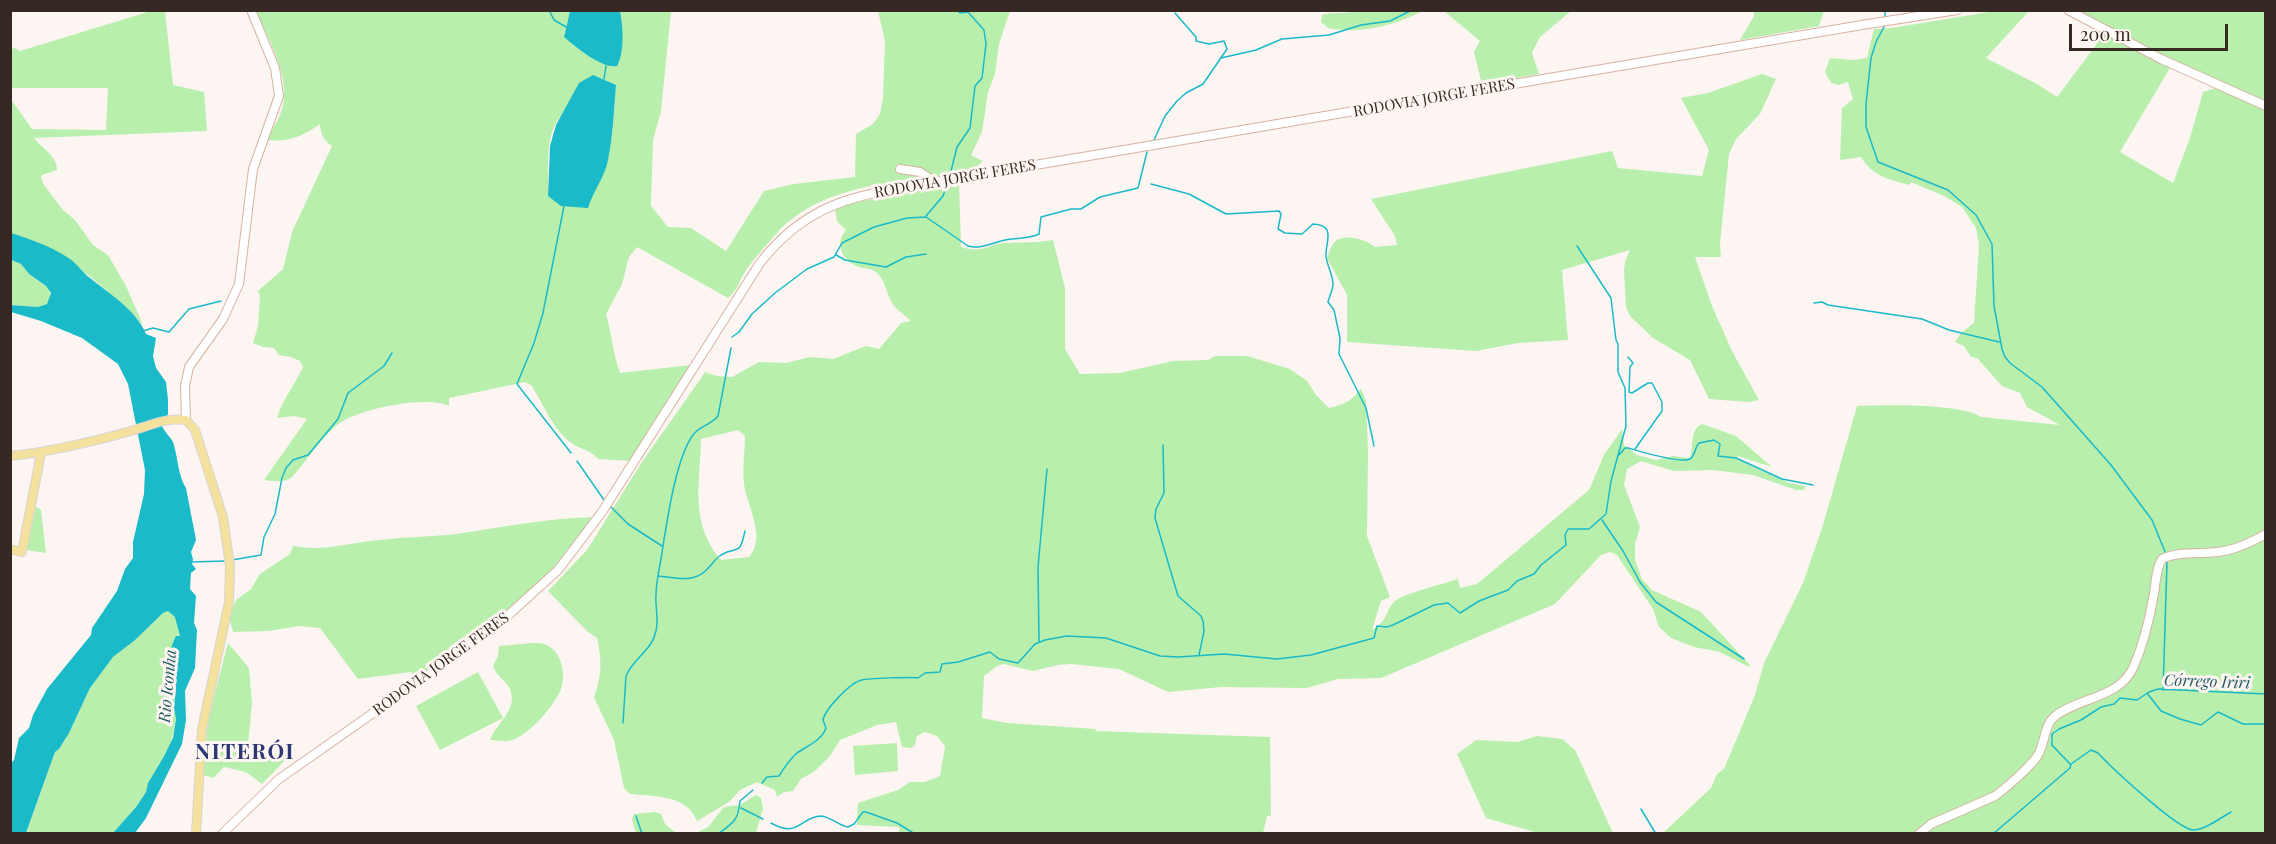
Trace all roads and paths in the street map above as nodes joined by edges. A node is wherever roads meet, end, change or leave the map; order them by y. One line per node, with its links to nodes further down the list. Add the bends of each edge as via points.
1 (251, 10): 7 (main road, via 275,68 279,96 253,169 239,284 223,319 189,367)
2 (1957, 10): 6 (main road, RODOVIA JORGE FERES)
3 (2068, 10): 4 (main road, via 2161,60)
4 (2265, 106)
5 (900, 169): 6 (main road, via 920,172)
6 (935, 182): 13 (main road, RODOVIA JORGE FERES, via 836,203 789,231 760,263 607,504 558,570 493,629 279,779)
7 (186, 420): 8 (main road, via 167,419); 12 (main road, via 195,430 223,517 230,566 227,613 202,729)
8 (41, 453): 9 (main road); 11 (main road, via 22,552)
9 (10, 456)
10 (2265, 534): 14 (main road, via 2227,551 2162,559 2142,644 2128,677 2100,696 2053,718 2039,754 2002,791)
11 (10, 549)
12 (194, 834)
13 (222, 834)
14 (1918, 834)

